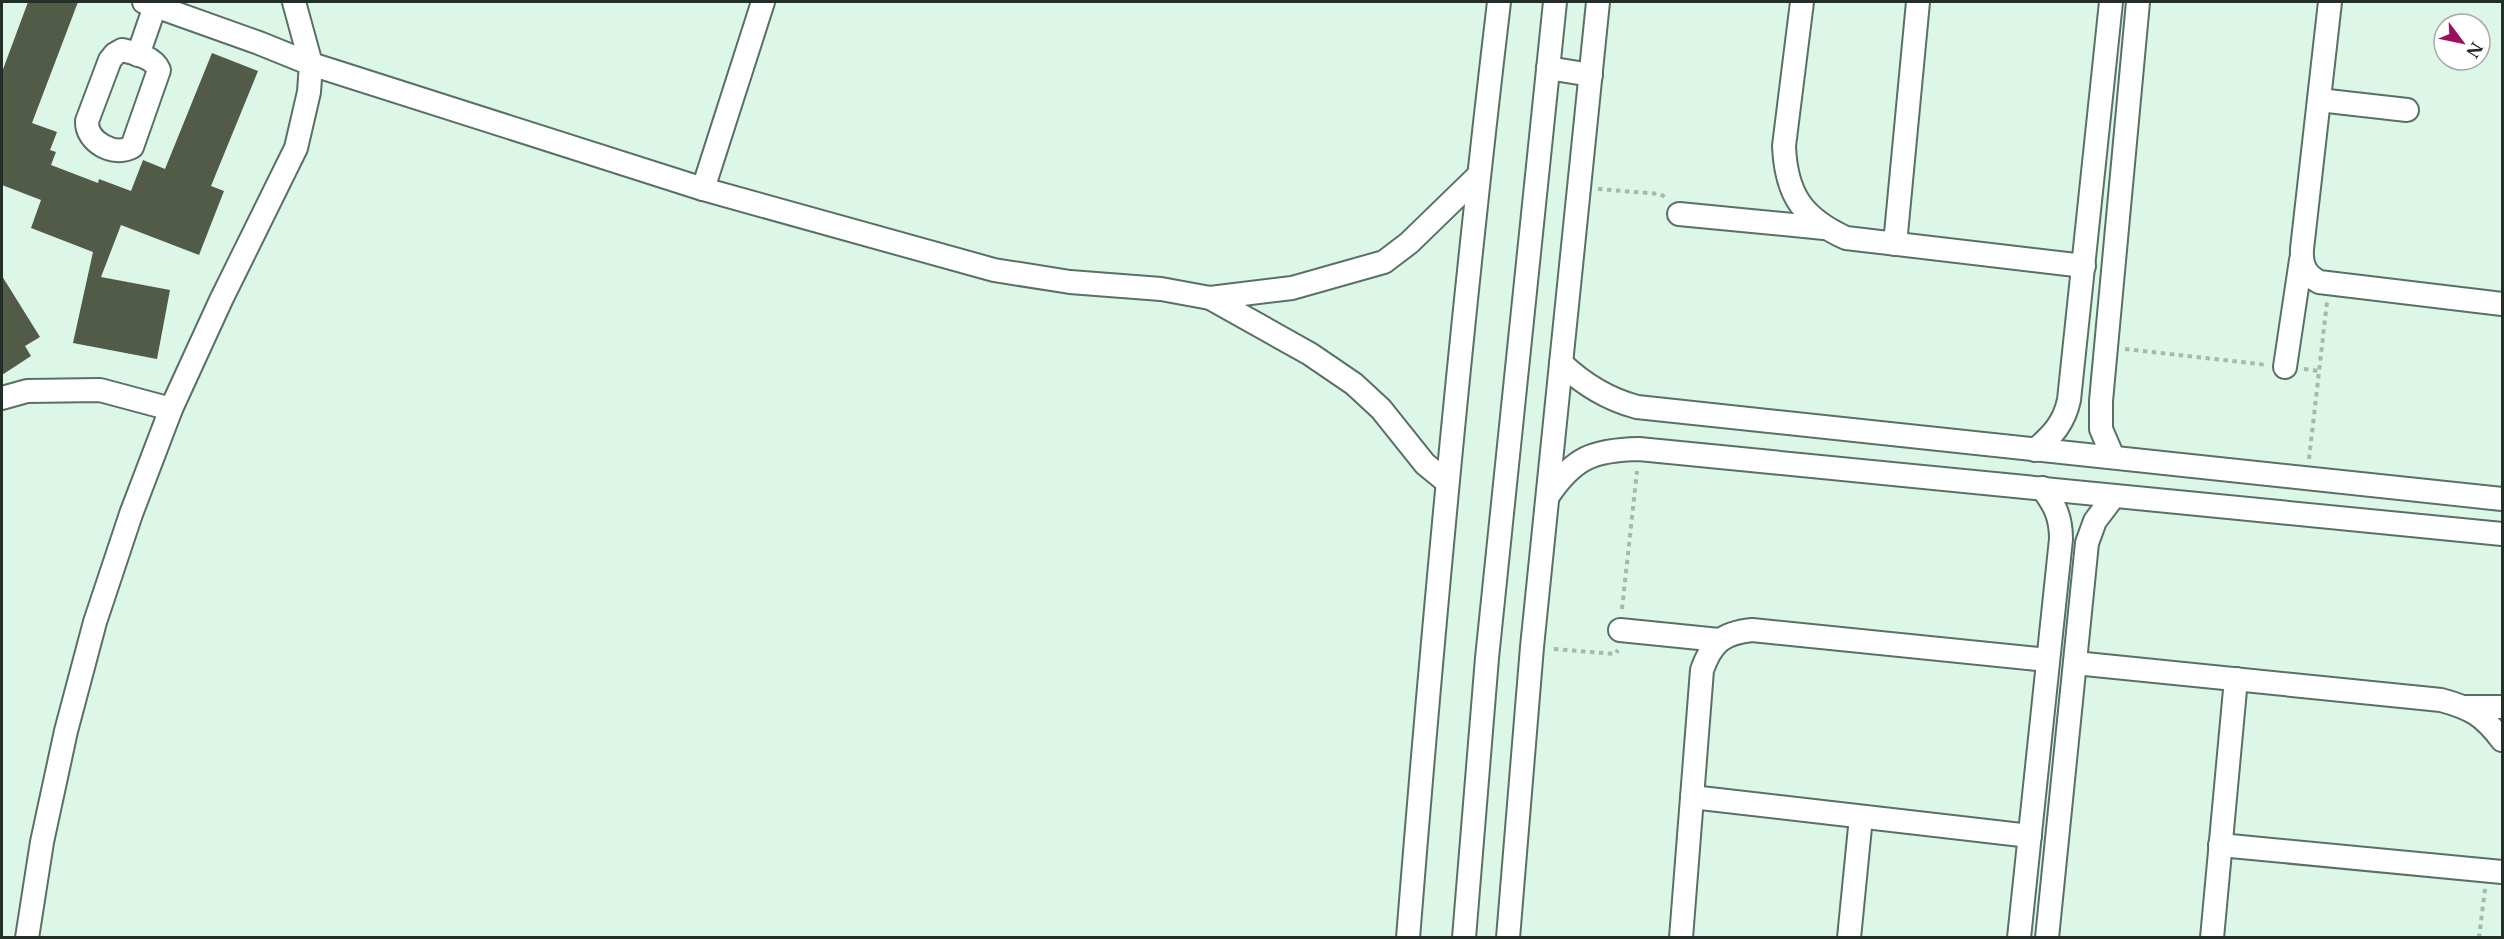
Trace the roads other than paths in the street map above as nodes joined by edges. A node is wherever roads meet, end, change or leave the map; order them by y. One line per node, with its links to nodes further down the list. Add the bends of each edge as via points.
1 (294, 2): 13 (street)
2 (763, 2): 19 (street)
3 (1499, 2): 18 (street)
4 (1556, 2): 14 (street)
5 (1598, 2): 15 (street)
6 (1802, 2): 21 (street, via 1784,146 1785,170 1806,213)
7 (1918, 2): 22 (street)
8 (2111, 2): 24 (street)
9 (2138, 2): 32 (street, via 2101,415 2105,442)
10 (2330, 2): 16 (street)
11 (150, 4): 12 (street); 13 (street)
12 (138, 55)
13 (311, 64): 19 (street); 30 (street, via 296,148)
14 (1548, 68): 15 (street); 58 (street, via 1487,658)
15 (1591, 75): 27 (street)
16 (2319, 100): 17 (street); 23 (street)
17 (2407, 110)
18 (1478, 176): 25 (street, via 1384,262 1292,288); 33 (street)
19 (703, 189): 25 (street, via 994,270)
20 (1679, 214): 21 (street)
21 (1824, 228): 22 (street, via 1846,238)
22 (1895, 244): 24 (street)
23 (2301, 260): 26 (street, via 2311,277 2319,282); 28 (street)
24 (2084, 266): 31 (street, via 2066,414 2059,428)
25 (1210, 298): 33 (street, via 1310,354 1353,384 1380,409 1425,464)
26 (2502, 304)
27 (1561, 363): 31 (street, via 1604,396 1637,407); 36 (street)
28 (2285, 367)
29 (2, 398): 30 (street, via 27,391 100,390)
30 (171, 409): 56 (street, via 130,514 95,622 42,842)
31 (2035, 450): 32 (street)
32 (2113, 457): 35 (street)
33 (1447, 482): 57 (street)
34 (2042, 488): 36 (street, via 1610,449 1574,466); 37 (street); 41 (street, via 2055,505)
35 (2460, 495): 38 (street); 39 (street)
36 (1548, 496): 59 (street)
37 (2114, 496): 39 (street); 42 (street, via 2095,521)
38 (2502, 500)
39 (2457, 529): 40 (street)
40 (2502, 534)
41 (2061, 540): 42 (street); 45 (street)
42 (2087, 543): 46 (street)
43 (1620, 630): 44 (street)
44 (1719, 640): 45 (street, via 1735,632 1752,630); 51 (street, via 1708,653 1702,670)
45 (2048, 660): 53 (street)
46 (2075, 663): 47 (street); 63 (street)
47 (2236, 679): 48 (street, via 2441,700); 54 (street)
48 (2466, 707): 49 (street); 50 (street, via 2488,721)
49 (2502, 707)
50 (2502, 740)
51 (1692, 797): 52 (street); 60 (street)
52 (1861, 817): 53 (street); 61 (street)
53 (2030, 836): 62 (street)
54 (2220, 845): 55 (street); 64 (street)
55 (2495, 872)
56 (27, 938)
57 (1408, 938)
58 (1464, 938)
59 (1508, 938)
60 (1682, 938)
61 (1849, 938)
62 (2019, 938)
63 (2047, 938)
64 (2212, 938)

